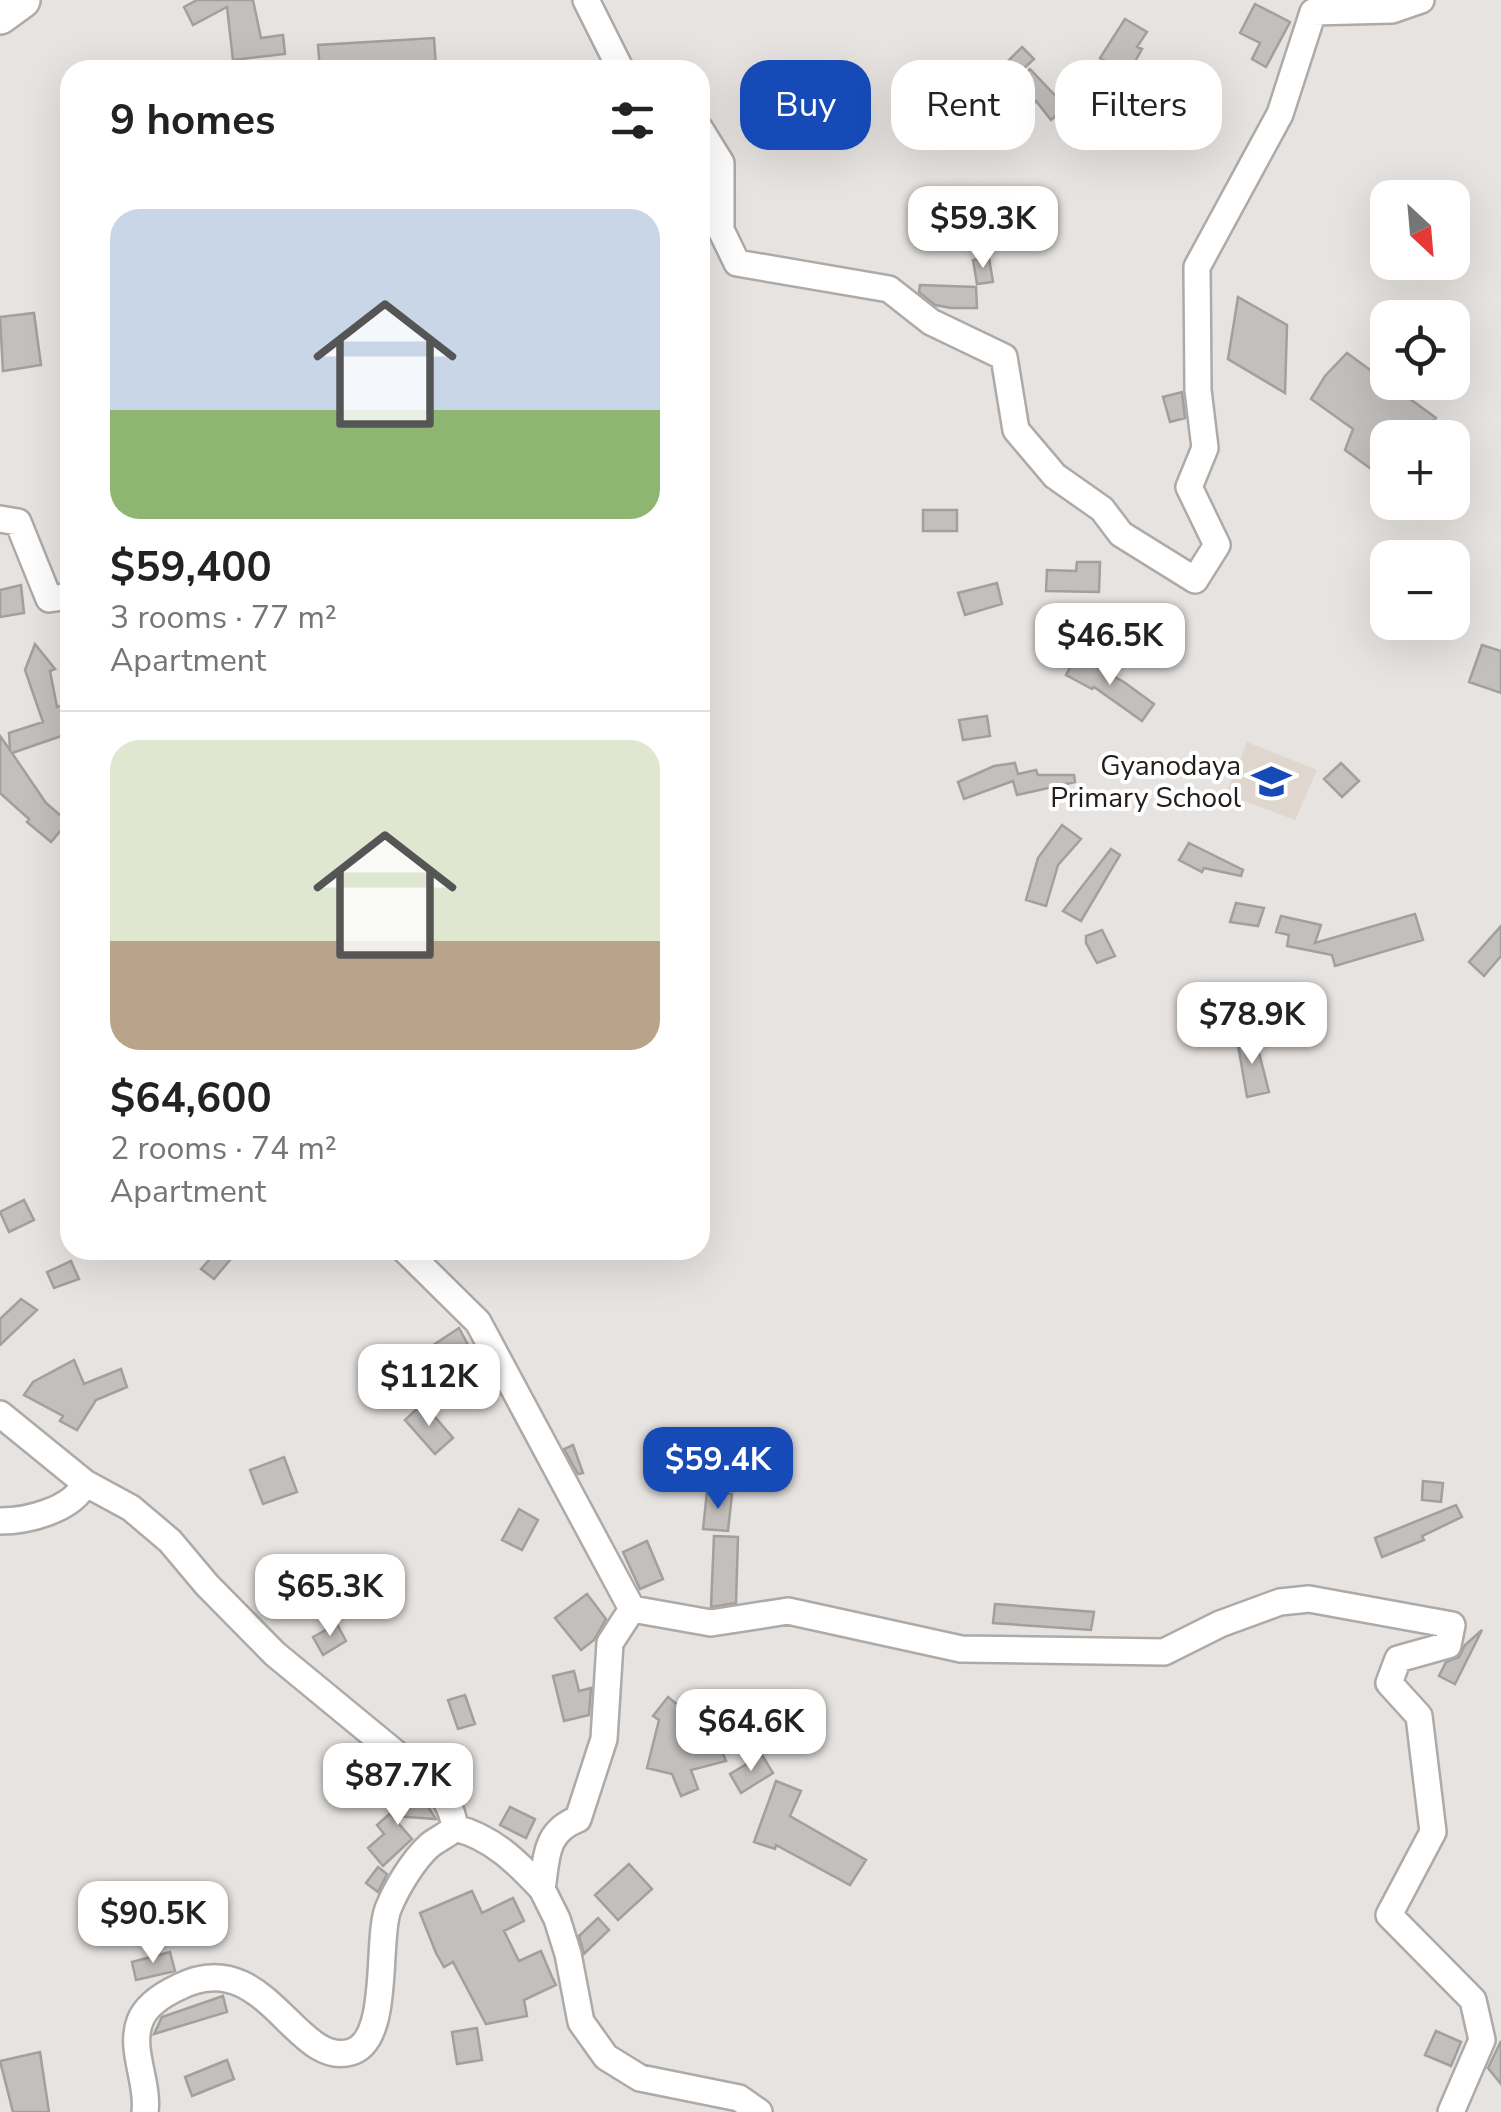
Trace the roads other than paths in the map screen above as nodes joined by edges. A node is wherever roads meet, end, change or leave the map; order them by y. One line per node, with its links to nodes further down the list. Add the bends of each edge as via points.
1 (22, 0): 4 (street)
2 (586, 0): 5 (street)
3 (1422, 0): 6 (street, via 1392,10 1313,12 1280,114 1197,267 1205,448 1189,487 1217,546 1194,580 1120,534 1102,509 1055,476 1016,430 1004,357 931,322 889,290 737,263 721,230 720,163)
4 (0, 16)
5 (616, 60)
6 (710, 146)
7 (0, 519): 8 (street, via 18,522 49,600)
8 (60, 598)
9 (415, 1260): 13 (street, via 478,1322)
10 (0, 1414): 11 (street)
11 (85, 1483): 12 (street, via 81,1492 38,1516); 14 (street, via 131,1508 170,1541 275,1654 428,1780 449,1803)
12 (0, 1521)
13 (632, 1609): 15 (street, via 610,1642 604,1738 578,1819 552,1836); 18 (street, via 712,1623 788,1611 961,1648 998,1649 1164,1652 1280,1602 1309,1599 1452,1625 1448,1644 1398,1658 1388,1683 1419,1716 1433,1832 1390,1915 1473,2000 1482,2040)
14 (455, 1828): 15 (street, via 504,1852); 16 (street, via 425,1851 387,1912 377,2011 362,2044 350,2052 318,2048 259,1992 199,1978 155,2002 139,2022)
15 (542, 1889): 17 (street, via 568,1954 581,2022 606,2057 640,2078 739,2098)
16 (145, 2112)
17 (759, 2112)
18 (1451, 2112)

